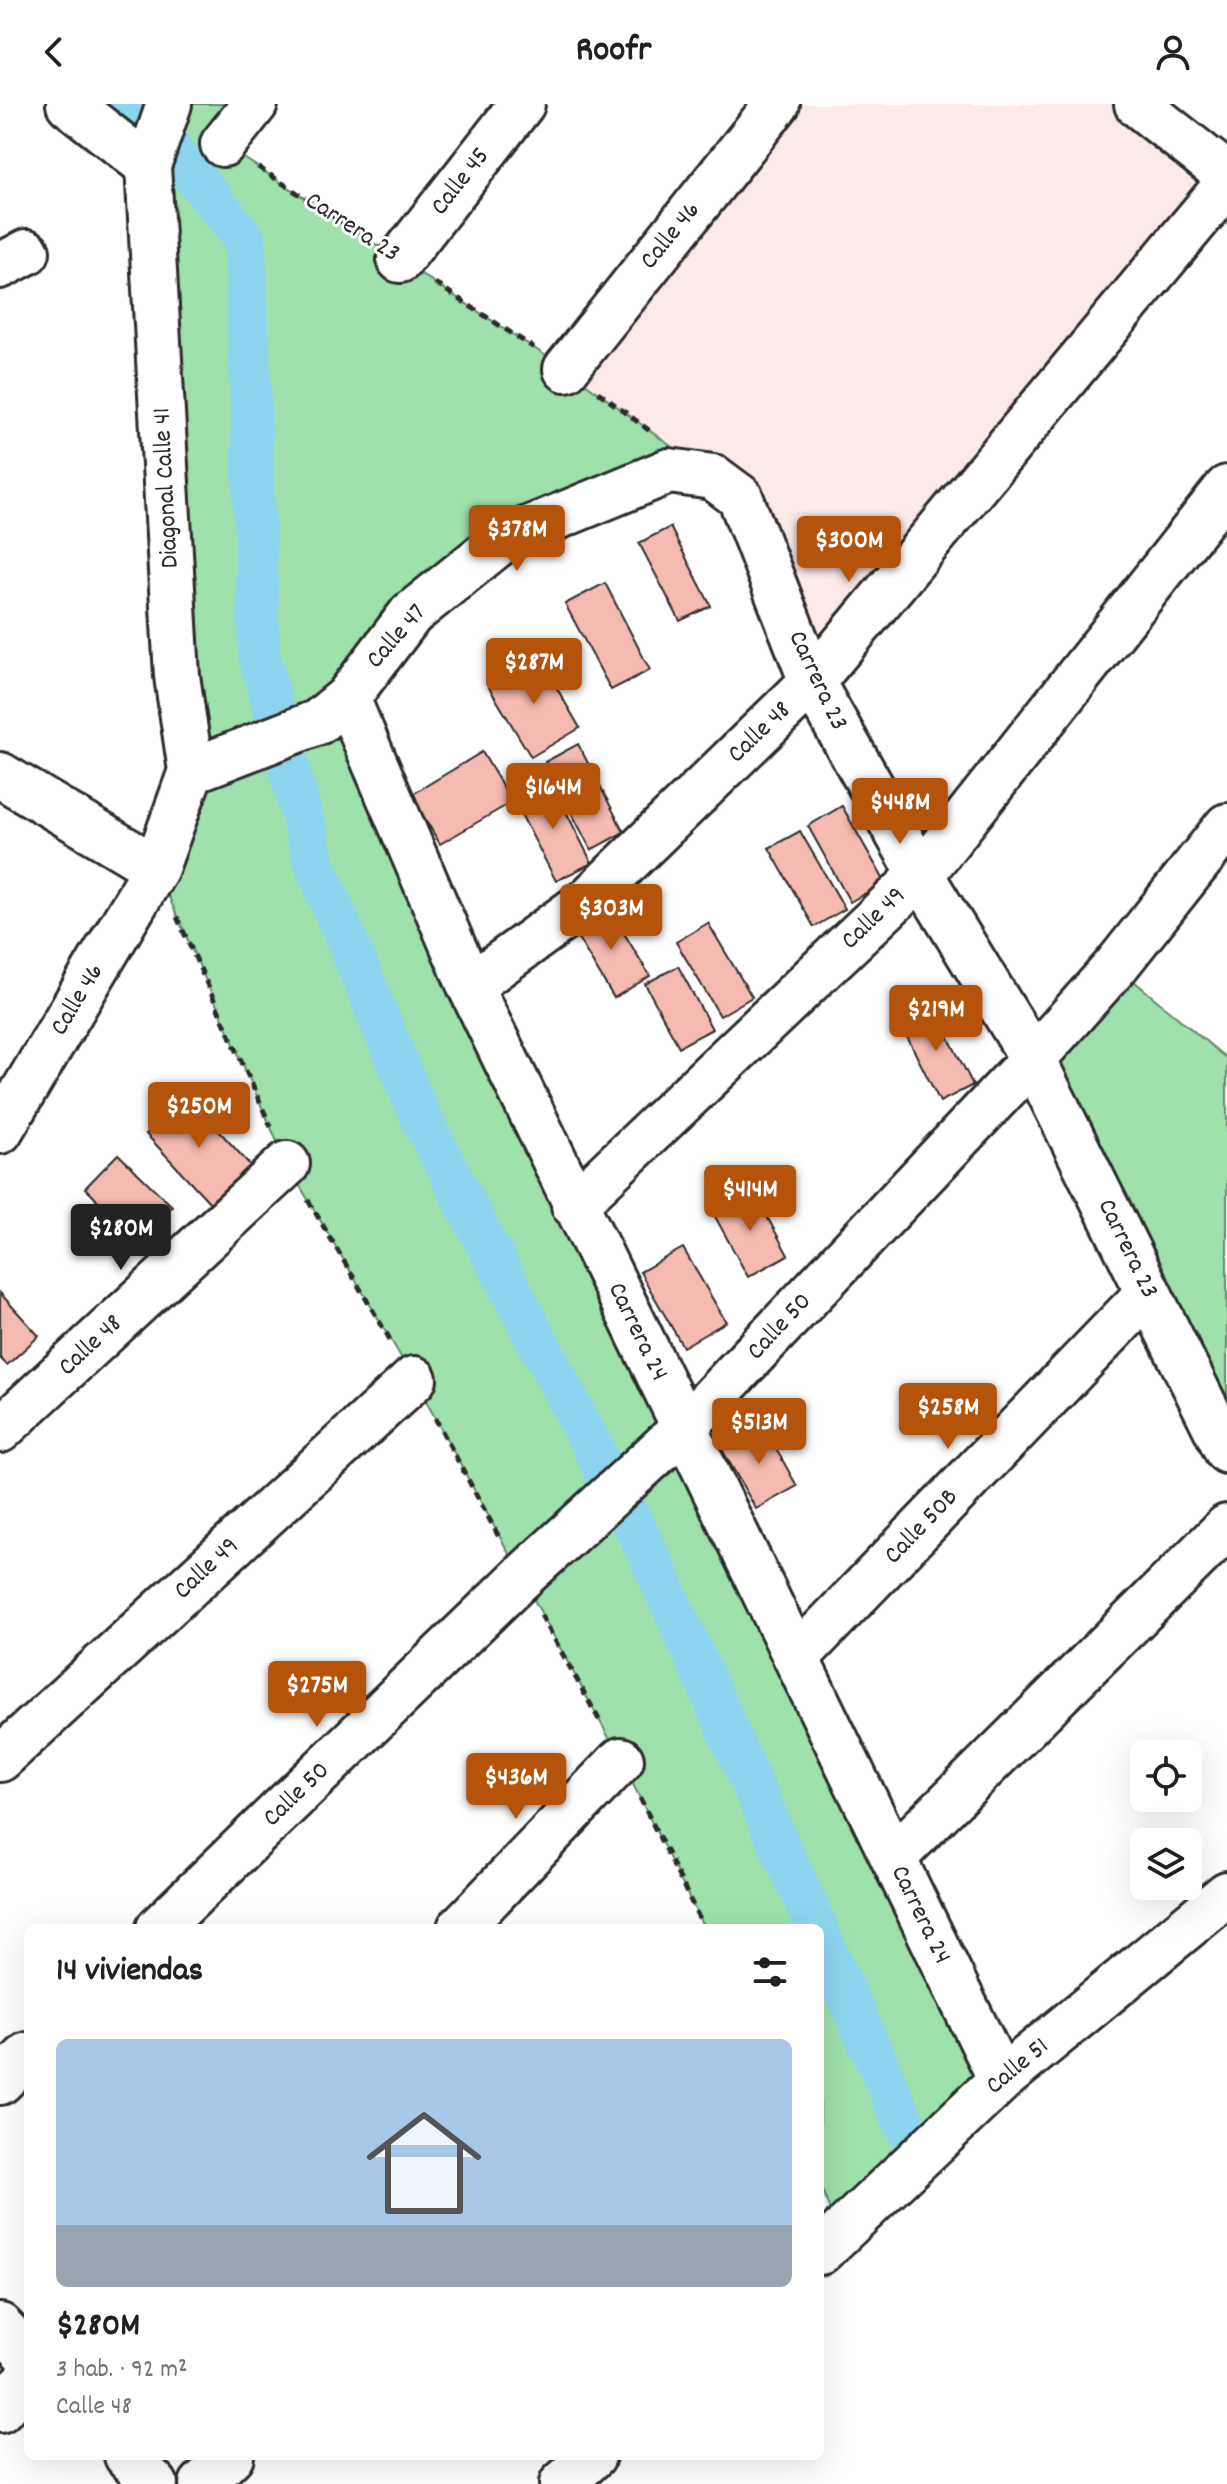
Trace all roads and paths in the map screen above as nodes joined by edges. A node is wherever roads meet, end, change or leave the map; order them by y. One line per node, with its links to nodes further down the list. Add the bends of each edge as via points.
1 (69, 104): 8 (street)
2 (169, 104): 8 (street, Diagonal Calle 41)
3 (255, 104): 7 (street)
4 (522, 104): 11 (street, Calle 45)
5 (777, 104): 12 (street, Calle 46)
6 (1137, 104): 9 (street)
7 (223, 144): 11 (path, Carrera 23)
8 (148, 166): 17 (street, Diagonal Calle 41, via 177,676)
9 (1227, 175)
10 (1227, 184): 15 (street, Calle 48)
11 (400, 260): 12 (path, Carrera 23)
12 (566, 369): 13 (path, Carrera 23)
13 (713, 477): 15 (street, Carrera 23, via 740,497); 16 (street, Calle 47, via 669,471 504,539 411,614)
14 (1227, 488): 21 (street, Calle 49)
15 (812, 682): 21 (street, Carrera 23); 22 (street, Calle 48, via 587,901)
16 (332, 710): 17 (street); 22 (street, Carrera 24)
17 (191, 771): 20 (street, Diagonal Calle 41)
18 (0, 775): 20 (street)
19 (1227, 826): 23 (street, Calle 50, via 1116,966)
20 (156, 868): 24 (street, Calle 46); 25 (path)
21 (921, 875): 23 (street, Carrera 23); 26 (street, Calle 49)
22 (470, 986): 26 (street, Carrera 24)
23 (1033, 1059): 27 (street, Carrera 23); 29 (street, Calle 50)
24 (0, 1131)
25 (287, 1164): 28 (path); 30 (street, Calle 48)
26 (574, 1205): 29 (street, Carrera 24)
27 (1148, 1293): 31 (street, Carrera 23); 34 (street, Calle 50B)
28 (414, 1379): 33 (path); 35 (street, Calle 49)
29 (684, 1428): 33 (street, Calle 50); 34 (street, Carrera 24)
30 (0, 1430)
31 (1227, 1451)
32 (1227, 1527): 37 (street)
33 (521, 1578): 39 (street, Calle 50)
34 (796, 1658): 37 (street, Carrera 24)
35 (0, 1759)
36 (621, 1760): 40 (street)
37 (893, 1858): 42 (street, Carrera 24)
38 (1227, 1894): 42 (street, Calle 51)
39 (163, 1924)
40 (464, 1924)
41 (24, 2059): 43 (street)
42 (1001, 2080): 44 (street, Calle 51)
43 (0, 2082)
44 (824, 2248)
45 (0, 2326): 46 (street)
46 (24, 2351)
47 (24, 2383): 48 (street)
48 (0, 2410)
49 (131, 2460): 52 (street)
50 (227, 2460): 53 (street)
51 (589, 2460): 54 (street)
52 (155, 2484)
53 (202, 2484)
54 (562, 2484)

